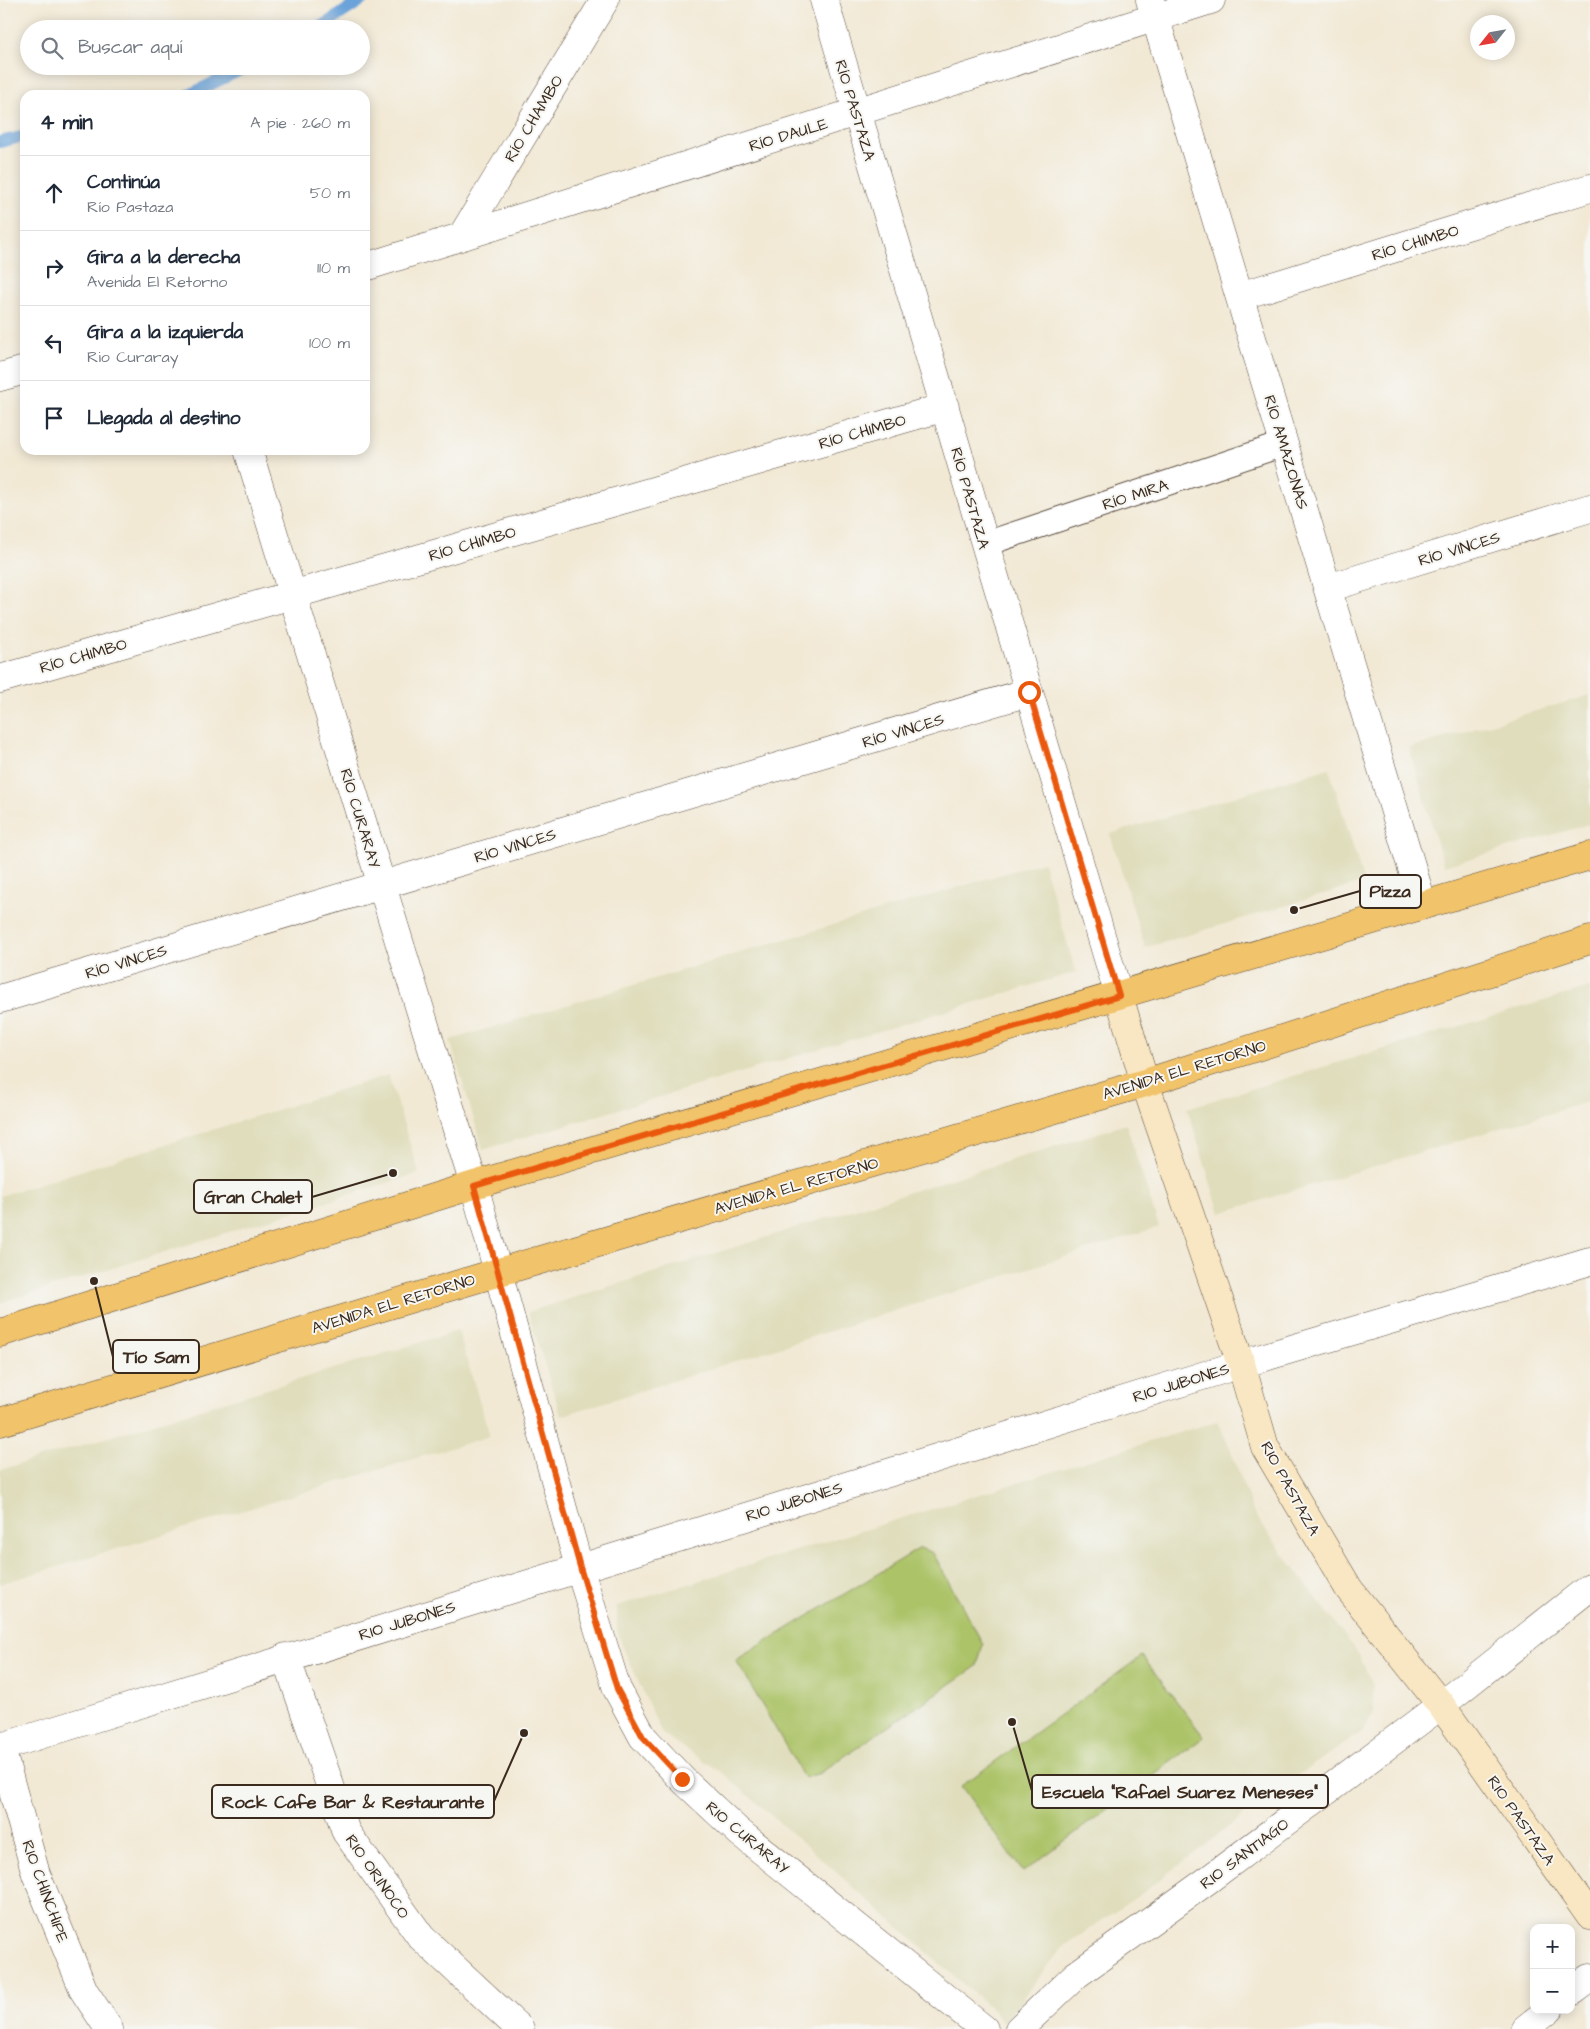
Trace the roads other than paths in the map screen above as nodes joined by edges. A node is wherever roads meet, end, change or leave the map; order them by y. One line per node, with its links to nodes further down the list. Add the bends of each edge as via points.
1 (605, 0): 7 (street, RÍO CHAMBO)
2 (824, 0): 5 (street, RÍO PASTAZA)
3 (1211, 0): 4 (street, RÍO DAULE)
4 (1153, 9): 5 (street, RÍO DAULE); 9 (street, RÍO AMAZONAS)
5 (857, 112): 7 (street, RÍO DAULE); 12 (street, RÍO PASTAZA)
6 (1590, 188): 9 (street, RÍO CHIMBO)
7 (462, 236): 8 (street, RÍO DAULE)
8 (370, 265)
9 (1240, 296): 13 (street, RÍO AMAZONAS)
10 (20, 371): 11 (street)
11 (0, 377)
12 (945, 407): 16 (street, RÍO PASTAZA); 18 (street, RÍO CHIMBO)
13 (1284, 444): 16 (lane, RÍO MIRA); 17 (street, RÍO AMAZONAS)
14 (250, 455): 18 (street, RÍO CURARAY)
15 (1590, 508): 17 (street, RÍO VINCES)
16 (985, 544): 20 (street, RÍO PASTAZA)
17 (1328, 588): 23 (street, RÍO AMAZONAS)
18 (293, 595): 19 (street, RÍO CHIMBO); 22 (street, RÍO CURARAY)
19 (0, 679)
20 (1029, 692): 22 (street, RÍO VINCES); 25 (street, RÍO PASTAZA)
21 (1590, 856): 23 (main road)
22 (382, 885): 26 (street, RÍO VINCES); 28 (street, RÍO CURARAY)
23 (1423, 905): 25 (main road)
24 (1590, 940): 27 (main road, AVENIDA EL RETORNO)
25 (1119, 996): 27 (street, RIO PASTAZA); 28 (main road)
26 (0, 999)
27 (1145, 1083): 30 (main road, AVENIDA EL RETORNO); 32 (street, RIO PASTAZA)
28 (474, 1186): 30 (street, RIO CURARAY); 31 (main road)
29 (1590, 1261): 32 (street, RIO JUBONES)
30 (499, 1272): 33 (main road, AVENIDA EL RETORNO); 34 (street, RIO CURARAY)
31 (0, 1333)
32 (1240, 1364): 34 (street, RIO JUBONES); 37 (street, RIO PASTAZA, via 1265,1447 1349,1589)
33 (0, 1422)
34 (580, 1567): 36 (street, RIO JUBONES); 45 (street, RIO CURARAY, via 617,1689 643,1737 739,1832)
35 (1590, 1587): 37 (street, RIO SANTIAGO)
36 (286, 1657): 38 (street, RIO JUBONES); 44 (street, RIO ORINOCO, via 346,1832 421,1937)
37 (1441, 1705): 39 (street, RIO PASTAZA); 46 (street, RIO SANTIAGO, via 1076,1976)
38 (0, 1746): 43 (street, RIO CHINCHIPE, via 36,1874 84,1991)
39 (1590, 1916)
40 (1590, 1978): 41 (street)
41 (1575, 1989)
42 (1544, 2014): 47 (street)
43 (109, 2029)
44 (520, 2029)
45 (984, 2029)
46 (1019, 2029)
47 (1525, 2029)

